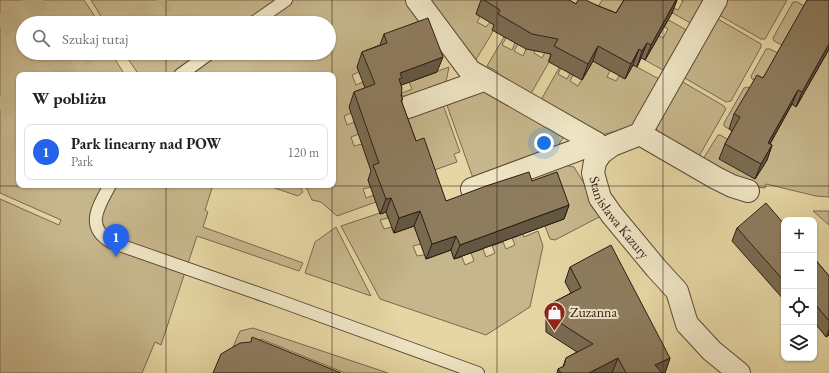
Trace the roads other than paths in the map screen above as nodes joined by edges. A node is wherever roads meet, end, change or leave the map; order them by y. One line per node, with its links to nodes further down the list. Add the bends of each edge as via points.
1 (286, 0): 4 (lane)
2 (417, 0): 7 (street, via 470,71)
3 (716, 0): 9 (street)
4 (263, 16)
5 (200, 60): 6 (lane)
6 (184, 72)
7 (484, 80): 8 (street); 10 (street)
8 (408, 107)
9 (640, 134): 10 (street, Stanisława Kazury); 13 (street, via 716,178)
10 (599, 148): 12 (street); 15 (street, Stanisława Kazury, via 593,173 600,198 677,290 687,324 712,351)
11 (108, 188): 14 (lane, via 98,209 96,224 102,236 110,242)
12 (472, 189)
13 (748, 191)
14 (478, 373)
15 (739, 373)

